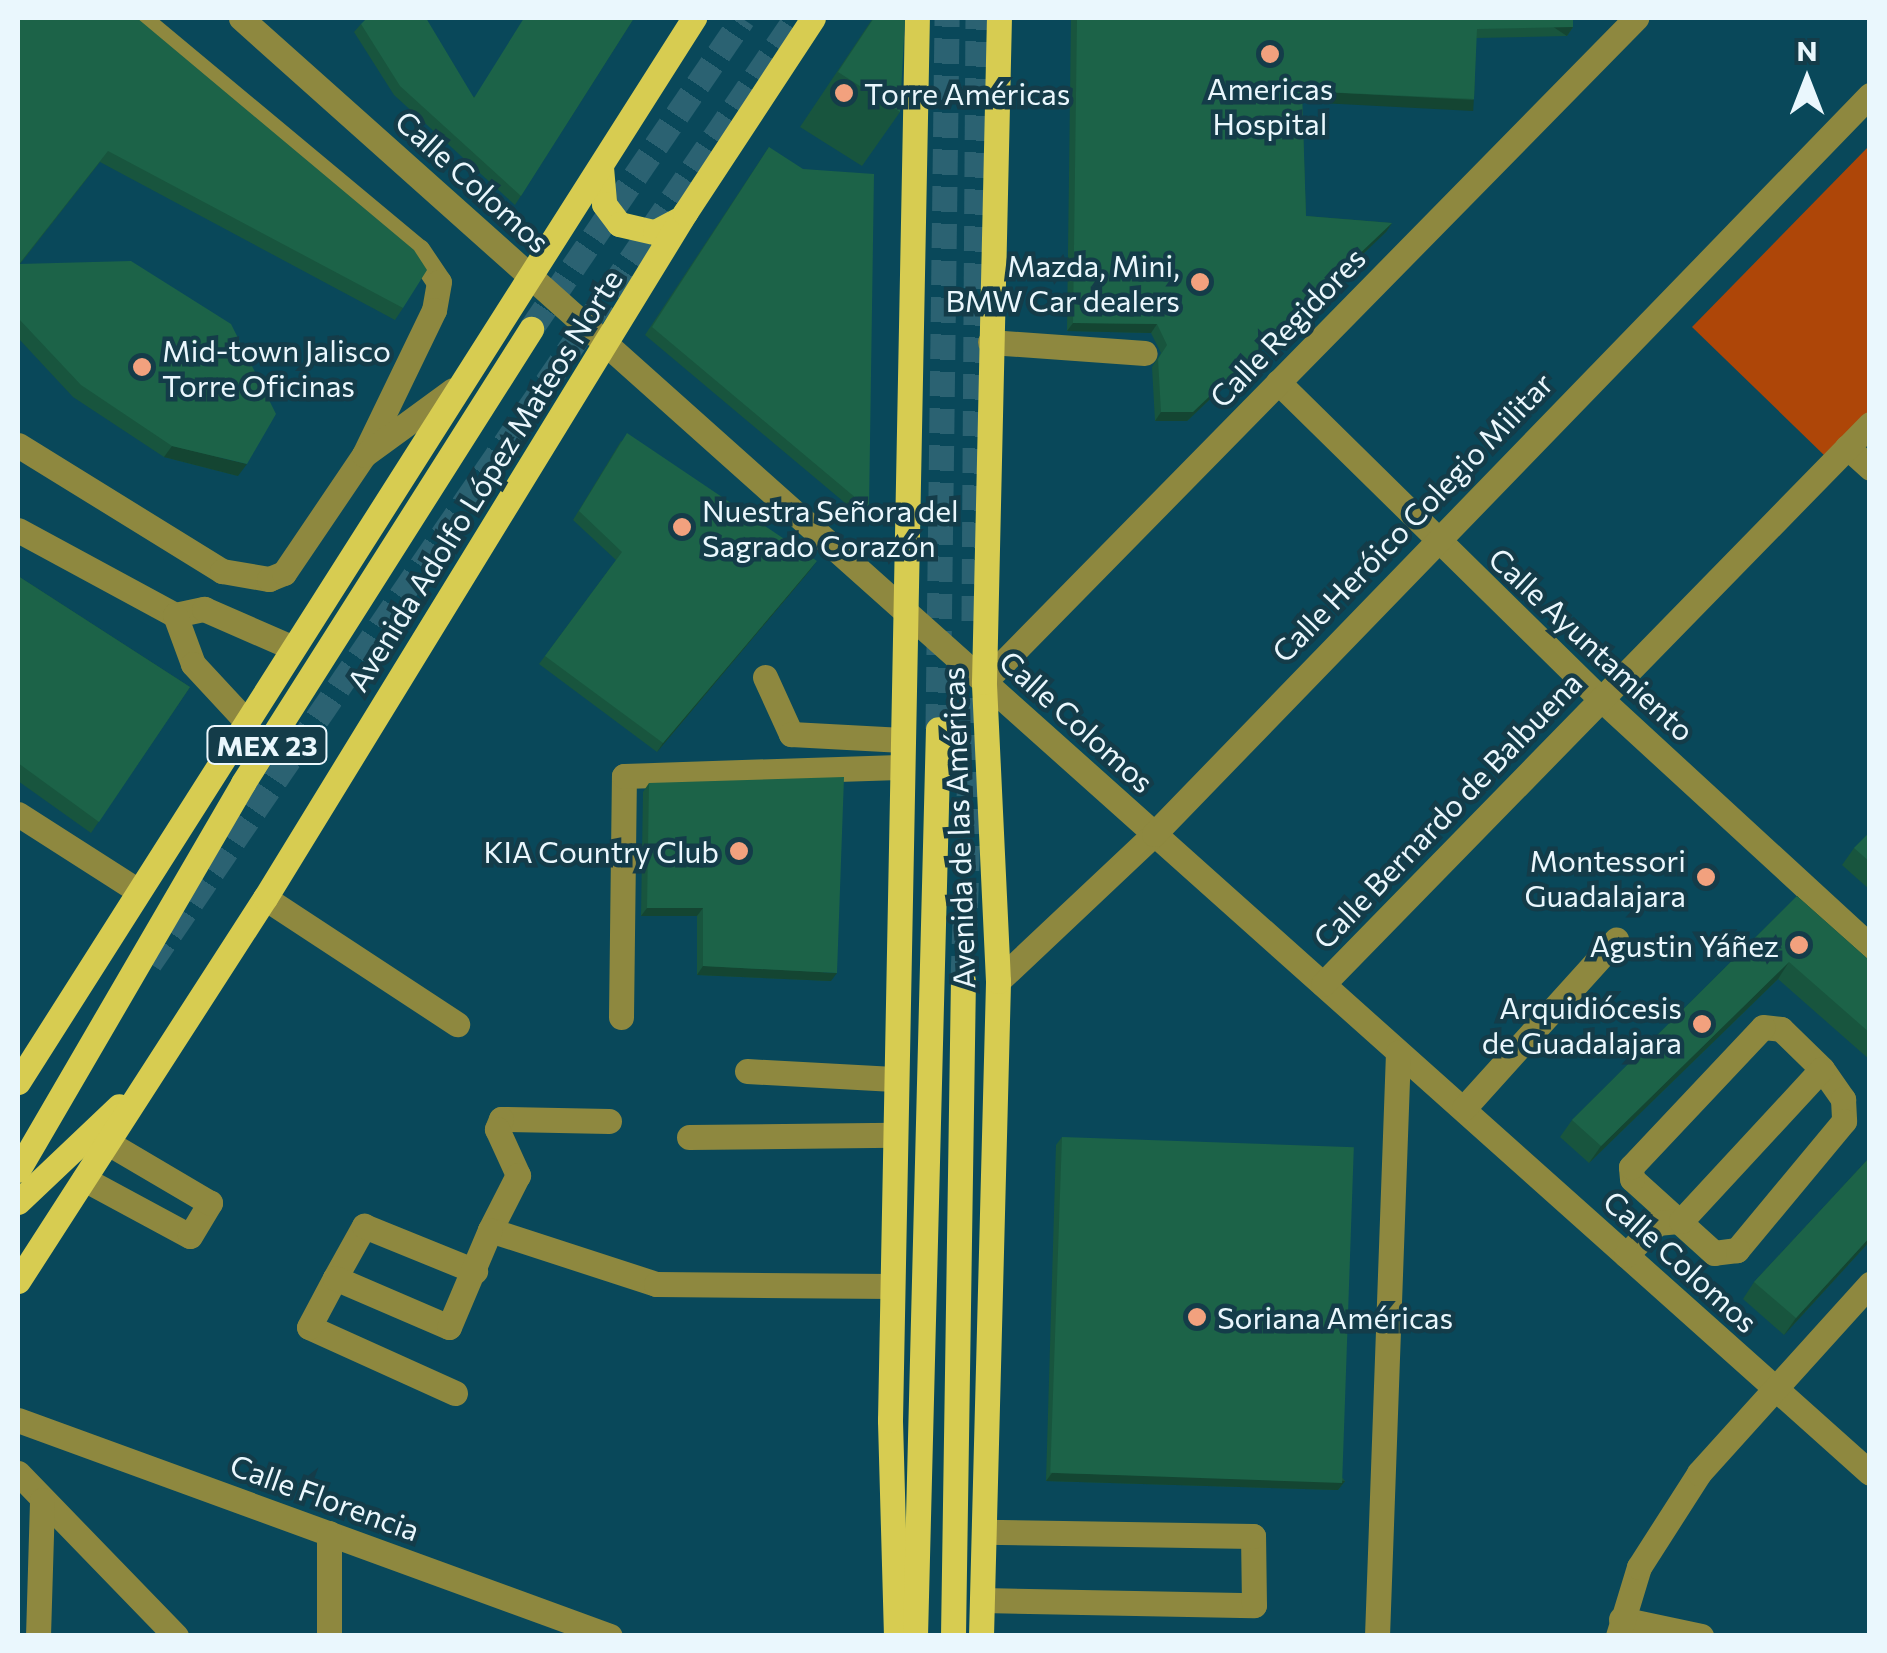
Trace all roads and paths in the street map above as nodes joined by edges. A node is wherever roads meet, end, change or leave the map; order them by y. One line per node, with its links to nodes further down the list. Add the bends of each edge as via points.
1 (138, 18): 21 (street, via 418,251 440,282 434,310)
2 (241, 18): 11 (street, Calle Colomos)
3 (694, 18): 9 (main road)
4 (813, 18): 10 (main road, Avenida Adolfo López Mateos Norte)
5 (917, 18): 27 (main road, Avenida de las Américas)
6 (998, 18): 13 (main road, Avenida de las Américas)
7 (1627, 21): 16 (street, Calle Regidores)
8 (1870, 95): 24 (street, Calle Heróico Colegio Militar)
9 (601, 167): 10 (main road, via 604,204 630,230 666,228); 11 (main road)
10 (685, 213): 14 (main road, Avenida Adolfo López Mateos Norte)
11 (527, 273): 14 (street, Calle Colomos); 17 (main road)
12 (530, 329): 59 (main road, Avenida Adolfo López Mateos Norte / MEX 23, via 242,783)
13 (990, 342): 15 (street); 31 (main road, Avenida de las Américas)
14 (607, 345): 27 (street, Calle Colomos); 40 (main road, Avenida Adolfo López Mateos Norte)
15 (1145, 353)
16 (1278, 382): 24 (street, Calle Ayuntamiento); 31 (street, Calle Regidores)
17 (453, 390): 21 (street); 29 (main road)
18 (1870, 424): 20 (street, Calle Bernardo de Balbuena)
19 (18, 446): 25 (street)
20 (1847, 448): 22 (street); 32 (street, Calle Bernardo de Balbuena)
21 (364, 454): 25 (street, via 284,572 269,579)
22 (1870, 468)
23 (18, 530): 28 (street)
24 (1434, 538): 32 (street, Calle Ayuntamiento); 38 (street, Calle Heróico Colegio Militar)
25 (222, 571): 26 (street)
26 (204, 608): 28 (street); 29 (street)
27 (907, 612): 31 (street, Calle Colomos); 35 (main road, Avenida de las Américas)
28 (174, 615): 33 (street, via 193,664)
29 (291, 647): 33 (main road)
30 (766, 677): 35 (street, via 791,734)
31 (984, 682): 38 (street, Calle Colomos); 44 (main road, Avenida de las Américas)
32 (1601, 699): 42 (street, Calle Ayuntamiento); 45 (street, Calle Bernardo de Balbuena)
33 (245, 720): 39 (main road)
34 (938, 729): 86 (main road, Avenida de las Américas)
35 (903, 740): 36 (main road, Avenida de las Américas)
36 (899, 767): 46 (street, via 624,776); 53 (main road, Avenida de las Américas)
37 (18, 814): 39 (street)
38 (1154, 834): 44 (street, Calle Heróico Colegio Militar); 45 (street, Calle Colomos)
39 (138, 890): 49 (main road)
40 (264, 898): 47 (street); 52 (main road, Avenida Adolfo López Mateos Norte)
41 (1616, 940): 54 (street)
42 (1870, 946)
43 (963, 980): 87 (main road, Avenida de las Américas)
44 (998, 980): 77 (main road, Avenida de las Américas)
45 (1323, 984): 48 (street, Calle Colomos)
46 (622, 1017)
47 (457, 1024)
48 (1398, 1052): 54 (street, Calle Colomos); 89 (street)
49 (21, 1067)
50 (1822, 1069): 62 (street); 62 (street, via 1843,1098 1844,1122 1737,1250 1714,1252); 62 (street, via 1781,1028 1748,1035 1631,1167 1632,1180)
51 (747, 1071): 53 (street)
52 (150, 1076): 58 (main road, Avenida Adolfo López Mateos Norte); 61 (main road)
53 (894, 1079): 56 (main road, Avenida de las Américas)
54 (1464, 1108): 64 (street, Calle Colomos)
55 (609, 1122): 63 (street, via 501,1119 497,1129 518,1175)
56 (895, 1135): 57 (street); 69 (main road, Avenida de las Américas)
57 (690, 1137)
58 (108, 1142): 60 (main road, Avenida Adolfo López Mateos Norte); 60 (street, via 210,1203 190,1236)
59 (18, 1170)
60 (84, 1179): 67 (main road, Avenida Adolfo López Mateos Norte)
61 (18, 1202)
62 (1666, 1216): 64 (street)
63 (490, 1230): 65 (street); 69 (street, via 656,1284)
64 (1626, 1255): 70 (street, Calle Colomos)
65 (475, 1271): 66 (street, via 364,1226); 66 (street, via 449,1327)
66 (335, 1278): 71 (street, via 309,1327)
67 (18, 1281)
68 (1870, 1284): 70 (street)
69 (892, 1286): 85 (main road, Avenida de las Américas)
70 (1775, 1388): 74 (street, Calle Colomos); 80 (street, via 1699,1473 1666,1522 1639,1567)
71 (456, 1393)
72 (18, 1420): 78 (street, Calle Florencia)
73 (18, 1473): 75 (street)
74 (1870, 1473)
75 (40, 1498): 76 (street); 82 (street); 83 (street)
76 (18, 1517)
77 (984, 1532): 79 (main road, Avenida de las Américas); 79 (street, via 1253,1536 1254,1605)
78 (329, 1533): 81 (street, Calle Florencia); 84 (street)
79 (982, 1600): 88 (main road, Avenida de las Américas)
80 (1619, 1627): 90 (street)
81 (605, 1635)
82 (38, 1636)
83 (176, 1636)
84 (328, 1636)
85 (896, 1636)
86 (915, 1636)
87 (953, 1636)
88 (981, 1636)
89 (1377, 1636)
90 (1702, 1636)

